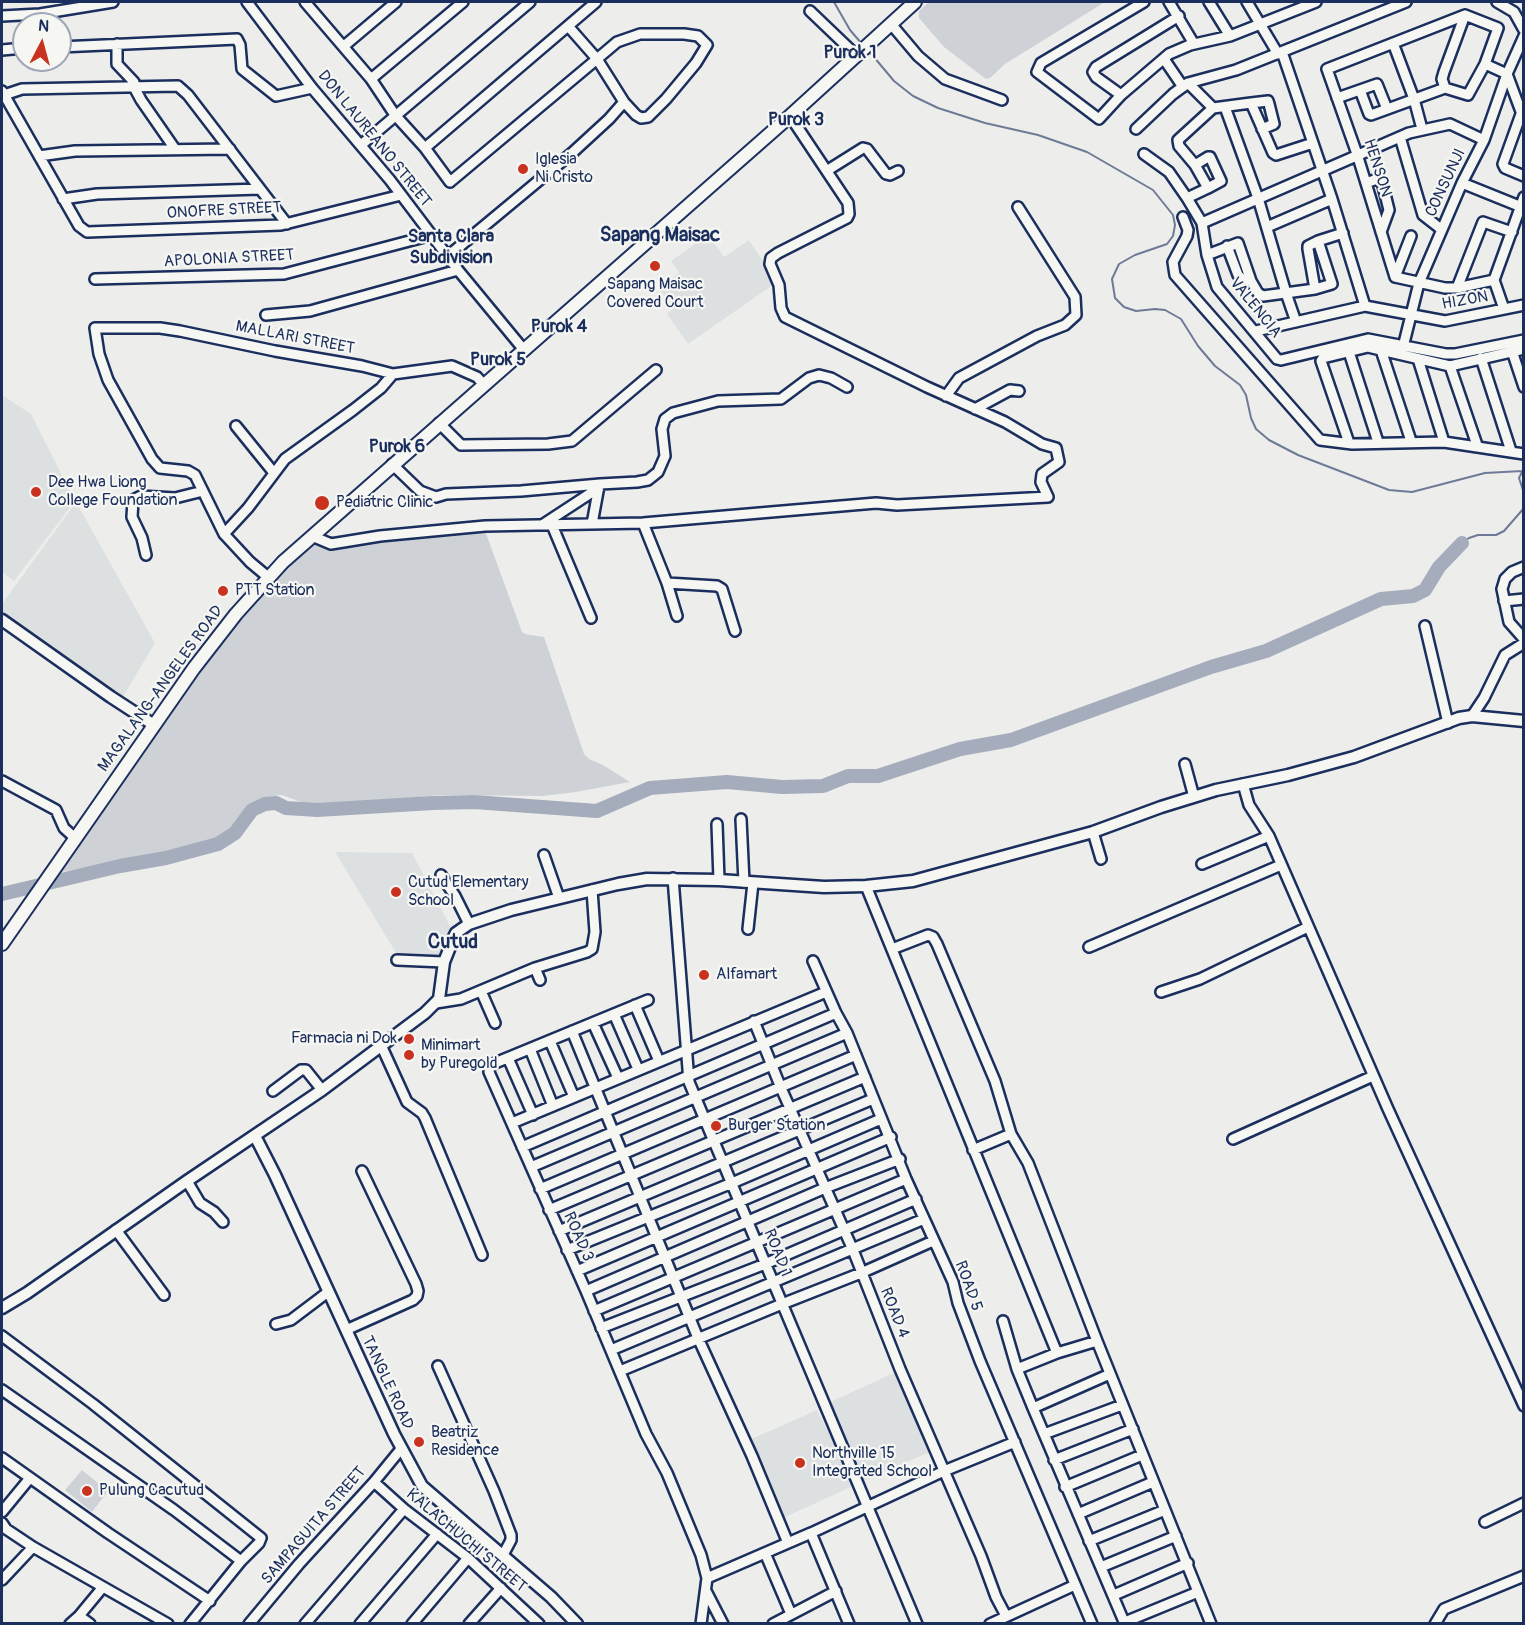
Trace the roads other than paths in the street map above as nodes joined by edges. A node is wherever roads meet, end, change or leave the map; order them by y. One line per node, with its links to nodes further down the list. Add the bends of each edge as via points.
1 (53, 2): 19 (street)
2 (110, 2): 19 (street)
3 (247, 2): 43 (street, DON LAUREANO STREET)
4 (305, 2): 33 (street)
5 (396, 2): 33 (street)
6 (463, 2): 40 (street)
7 (530, 2): 56 (street)
8 (596, 2): 26 (street)
9 (915, 2): 23 (main road, MAGALANG-ANGELES ROAD)
10 (1144, 2): 47 (street, via 1041,63 1037,72 1099,118)
11 (1169, 2): 22 (street)
12 (1209, 2): 27 (street)
13 (1247, 2): 24 (street)
14 (1285, 2): 20 (street)
15 (1316, 2): 20 (street)
16 (1406, 2): 34 (street)
17 (1497, 2): 25 (street, via 1514,12)
18 (810, 11): 35 (street)
19 (55, 12)
20 (1291, 12): 24 (street)
21 (1466, 15): 29 (street); 38 (street, via 1498,28); 44 (street, via 1444,72)
22 (1179, 16): 31 (street); 47 (street, via 1096,67 1096,77)
23 (891, 24): 35 (main road, MAGALANG-ANGELES ROAD); 50 (street, via 918,56 945,79)
24 (1261, 24): 27 (street); 34 (street)
25 (1522, 24)
26 (568, 26): 37 (street); 66 (street)
27 (1230, 36): 31 (street)
28 (1524, 36): 39 (street, CONSUNJI)
29 (1393, 43): 48 (street, HENSON, via 1327,69); 49 (street)
30 (117, 44): 32 (street); 42 (street, via 117,64); 43 (street, via 237,39 242,69 276,96)
31 (1194, 44): 36 (street)
32 (72, 46)
33 (344, 46): 40 (street)
34 (1280, 53): 41 (street); 64 (street)
35 (857, 54): 57 (main road, MAGALANG-ANGELES ROAD)
36 (1164, 58): 41 (street); 47 (street)
37 (597, 59): 51 (street); 51 (street, via 617,42 640,34 691,34 706,42 706,50 696,63 648,117 636,115); 66 (street, via 450,182)
38 (1485, 64): 39 (street); 44 (street, via 1468,95)
39 (1507, 74): 58 (street); 63 (street, CONSUNJI)
40 (371, 79): 56 (street)
41 (1186, 85): 54 (street); 59 (street)
42 (134, 87): 46 (street, via 22,89); 67 (street); 68 (street, via 178,86)
43 (312, 88): 65 (street, DON LAUREANO STREET)
44 (1445, 88): 49 (street)
45 (1360, 90): 48 (street); 55 (street, via 1377,84); 55 (street, via 1369,114)
46 (3, 93): 71 (street)
47 (1121, 95)
48 (1337, 98): 70 (street, HENSON)
49 (1414, 99): 55 (street); 61 (street)
50 (1002, 100)
51 (624, 102): 101 (street, via 572,153)
52 (1251, 103): 53 (street); 60 (street); 60 (street, via 1268,101 1274,124)
53 (1225, 107): 54 (street); 84 (street)
54 (1213, 108): 72 (street, via 1178,140)
55 (1387, 109)
56 (395, 115): 65 (street); 66 (street)
57 (790, 116): 74 (street); 120 (main road, MAGALANG-ANGELES ROAD)
58 (1522, 116): 76 (street, via 1503,164)
59 (1136, 129)
60 (1262, 129): 64 (street, via 1276,155)
61 (1422, 129): 62 (street); 63 (street, via 1450,124)
62 (1400, 137): 70 (street); 93 (street, via 1423,215)
63 (1484, 140): 78 (street, CONSUNJI)
64 (1313, 143): 73 (street)
65 (361, 145): 81 (street, DON LAUREANO STREET)
66 (425, 148)
67 (175, 149): 68 (street); 71 (street, via 75,151)
68 (230, 149): 80 (street)
69 (1144, 154): 83 (street, VALENCIA, via 1169,172)
70 (1357, 154): 73 (street); 77 (street, HENSON)
71 (39, 156): 85 (street)
72 (1195, 165): 79 (street); 79 (street, via 1210,157 1221,181)
73 (1322, 169): 84 (street); 86 (street)
74 (828, 170): 75 (street, via 863,148 886,174); 133 (street, via 848,203 849,214 771,258 785,317)
75 (898, 171)
76 (1524, 176)
77 (1366, 183): 94 (street, HENSON); 94 (street, via 1377,179 1382,182 1389,210)
78 (1462, 183): 88 (street); 93 (street, CONSUNJI)
79 (1208, 188): 83 (street)
80 (260, 189): 85 (street, via 97,194); 91 (street)
81 (401, 195): 91 (street, ONOFRE STREET); 97 (street, DON LAUREANO STREET)
82 (1524, 197): 88 (street)
83 (1186, 198): 90 (street, VALENCIA)
84 (1258, 198): 90 (street); 92 (street)
85 (63, 199): 91 (street, ONOFRE STREET, via 83,230 91,233)
86 (1332, 199): 92 (street); 96 (street)
87 (1018, 207): 133 (street, via 1075,297 1076,315 1065,326 1037,336 959,378)
88 (1522, 208): 95 (street)
89 (1183, 217): 140 (street, via 1188,236 1173,262 1175,275 1320,440)
90 (1202, 223): 100 (street, VALENCIA)
91 (287, 224)
92 (1267, 227): 109 (street)
93 (1441, 229): 106 (street, CONSUNJI)
94 (1381, 232): 103 (street, HENSON)
95 (1512, 232): 105 (street); 107 (street, via 1483,222)
96 (1343, 233): 99 (street); 111 (street)
97 (432, 235): 101 (street, DON LAUREANO STREET); 104 (street, APOLONIA STREET, via 284,274)
98 (1411, 236): 103 (street)
99 (1318, 241): 108 (street, via 1308,246); 108 (street, via 1332,284)
100 (1207, 255): 109 (street, via 1227,246 1238,275 1251,281 1258,293); 116 (street, VALENCIA, via 1217,287)
101 (448, 256): 102 (street, DON LAUREANO STREET)
102 (458, 270): 113 (street, via 310,311); 120 (street, DON LAUREANO STREET)
103 (1395, 277): 106 (street)
104 (95, 279)
105 (1494, 280): 107 (street); 112 (street)
106 (1419, 283): 107 (street); 114 (street, CONSUNJI)
107 (1457, 288)
108 (1315, 289): 109 (street)
109 (1286, 293): 115 (street)
110 (1524, 305): 112 (street, HIZON)
111 (1365, 306): 114 (street, HIZON); 115 (street)
112 (1504, 309): 114 (street, HIZON, via 1445,321)
113 (266, 315)
114 (1412, 316): 118 (street, CONSUNJI)
115 (1296, 322): 116 (street)
116 (1256, 332): 118 (street, VALENCIA, via 1279,360 1368,339)
117 (1524, 340): 118 (street, VALENCIA, via 1455,354)
118 (1403, 346)
119 (1524, 349): 122 (street)
120 (524, 350): 129 (main road, MAGALANG-ANGELES ROAD)
121 (1381, 350): 123 (street, via 1368,347); 125 (street); 137 (street)
122 (1512, 351): 124 (street); 131 (street)
123 (1349, 352): 138 (street); 140 (street, via 1321,361)
124 (1481, 358): 126 (street); 142 (street)
125 (1418, 359): 126 (street); 139 (street)
126 (1450, 366): 141 (street)
127 (656, 370): 135 (street, via 572,441 461,445)
128 (393, 374): 129 (street, MALLARI STREET, via 452,366 477,377); 145 (street, via 381,388 288,457); 147 (street, MALLARI STREET, via 180,331 94,328 108,381 152,459 160,468 193,473)
129 (484, 385): 135 (main road, MAGALANG-ANGELES ROAD)
130 (847, 387): 146 (street, via 819,375 782,399 718,401 673,413 665,419 662,429 665,456 658,472 648,480)
131 (1524, 387)
132 (1019, 391): 134 (street, via 1010,390)
133 (946, 396): 134 (street)
134 (975, 409): 148 (street, via 1056,448 1059,462 1042,474 1048,497 876,503)
135 (439, 423): 144 (main road, MAGALANG-ANGELES ROAD)
136 (236, 426): 145 (street)
137 (1411, 441): 138 (street); 139 (street)
138 (1378, 442): 140 (street)
139 (1444, 442): 141 (street)
140 (1349, 443)
141 (1477, 445): 142 (street)
142 (1511, 452): 143 (street)
143 (1524, 454)
144 (392, 464): 146 (street, via 420,491 436,497); 153 (main road, MAGALANG-ANGELES ROAD)
145 (274, 473): 152 (street)
146 (598, 486): 149 (street); 151 (street)
147 (203, 491): 152 (street); 154 (street, via 175,498 141,496 133,500 132,517)
148 (643, 523): 151 (street); 157 (street)
149 (542, 525): 150 (street); 153 (street, via 485,526 331,544)
150 (552, 525): 151 (street); 161 (street)
151 (592, 525)
152 (224, 534): 156 (street)
153 (312, 536): 156 (main road, MAGALANG-ANGELES ROAD)
154 (146, 555)
155 (1524, 567): 159 (street, via 1505,579)
156 (268, 578): 169 (main road, MAGALANG-ANGELES ROAD)
157 (667, 583): 160 (street); 164 (street, via 722,589)
158 (1524, 599): 159 (street)
159 (1504, 601): 165 (street, via 1509,622)
160 (677, 616)
161 (591, 618)
162 (2, 620): 169 (street)
163 (1425, 626): 168 (street)
164 (735, 631)
165 (1524, 641): 166 (street, via 1505,655)
166 (1472, 716): 167 (street); 168 (street)
167 (1524, 722)
168 (1448, 723): 172 (street, via 1354,757)
169 (154, 725): 178 (main road, MAGALANG-ANGELES ROAD)
170 (1185, 764): 173 (street)
171 (2, 782): 178 (street, via 56,810)
172 (1243, 784): 173 (street); 177 (street, via 1249,805)
173 (1194, 797): 176 (street)
174 (741, 819): 186 (street)
175 (717, 824): 185 (street)
176 (1093, 832): 180 (street); 187 (street, via 934,876)
177 (1269, 836): 181 (street); 182 (street)
178 (75, 838): 193 (main road, MAGALANG-ANGELES ROAD)
179 (544, 855): 189 (street)
180 (1101, 859)
181 (1202, 864)
182 (1281, 865): 191 (street); 194 (street)
183 (441, 875): 190 (street)
184 (673, 878): 185 (street); 188 (street); 218 (street, ROAD 1)
185 (719, 880): 186 (street)
186 (748, 882): 187 (street); 192 (street)
187 (866, 886): 195 (street)
188 (592, 890): 189 (street); 199 (street, via 592,949)
189 (559, 898): 190 (street)
190 (469, 924): 198 (street, via 456,933)
191 (1308, 927): 203 (street, via 1200,979); 225 (street)
192 (748, 929)
193 (2, 944)
194 (1089, 947)
195 (892, 949): 244 (street, via 928,935 933,937 995,1081); 251 (street)
196 (397, 960): 198 (street)
197 (813, 961): 202 (street, ROAD 5)
198 (444, 962): 205 (street)
199 (535, 968): 200 (street); 201 (street)
200 (540, 980)
201 (481, 991): 205 (street); 210 (street)
202 (826, 992): 207 (street, ROAD 5); 209 (street)
203 (1161, 992)
204 (648, 1000): 206 (street, ROAD 3)
205 (436, 1003): 216 (street)
206 (635, 1005): 208 (street, ROAD 3); 221 (street)
207 (836, 1013): 213 (street, ROAD 5); 215 (street)
208 (614, 1014): 211 (street, ROAD 3); 223 (street)
209 (754, 1021): 215 (street, ROAD 4); 218 (street)
210 (495, 1023)
211 (593, 1023): 212 (street, ROAD 3); 227 (street)
212 (572, 1031): 214 (street, ROAD 3); 228 (street)
213 (847, 1033): 219 (street, ROAD 5); 222 (street)
214 (550, 1041): 217 (street, ROAD 3); 233 (street)
215 (763, 1043): 222 (street, ROAD 4); 224 (street)
216 (381, 1045): 230 (street); 281 (street, via 406,1102 425,1118)
217 (530, 1049): 220 (street, ROAD 3); 235 (street)
218 (686, 1050): 221 (street); 224 (street, ROAD 1)
219 (855, 1055): 226 (street, ROAD 5); 229 (street)
220 (508, 1058): 238 (street); 241 (street, ROAD 3, via 492,1065 489,1072)
221 (659, 1061): 223 (street)
222 (772, 1064): 229 (street, ROAD 4); 232 (street)
223 (638, 1069): 227 (street)
224 (689, 1075): 232 (street, ROAD 1); 237 (street)
225 (1373, 1076): 247 (street); 311 (street)
226 (865, 1077): 234 (street, ROAD 5); 236 (street)
227 (618, 1078): 228 (street)
228 (596, 1088): 233 (street); 237 (street)
229 (781, 1088): 236 (street, ROAD 4); 239 (street)
230 (322, 1090): 231 (street, via 303,1070); 245 (street)
231 (273, 1091)
232 (695, 1096): 239 (street, ROAD 1); 243 (street)
233 (574, 1097): 235 (street)
234 (873, 1099): 240 (street, ROAD 5); 242 (street)
235 (553, 1106): 238 (street)
236 (791, 1108): 242 (street, ROAD 4); 248 (street)
237 (605, 1112): 243 (street); 249 (street)
238 (533, 1115): 241 (street)
239 (704, 1119): 248 (street, ROAD 1); 252 (street)
240 (881, 1119): 246 (street, ROAD 5); 250 (street)
241 (512, 1123): 249 (street, ROAD 3)
242 (800, 1128): 250 (street, ROAD 4); 254 (street)
243 (613, 1133): 252 (street); 255 (street)
244 (1011, 1134): 251 (street); 302 (street, via 1028,1163)
245 (255, 1136): 260 (street); 289 (street, TANGLE ROAD)
246 (891, 1137): 253 (street, ROAD 5); 256 (street)
247 (1233, 1139)
248 (714, 1143): 254 (street, ROAD 1); 258 (street)
249 (522, 1147): 255 (street, ROAD 3)
250 (809, 1148): 256 (street, ROAD 4); 261 (street)
251 (973, 1150): 304 (street)
252 (622, 1154): 258 (street); 263 (street)
253 (900, 1159): 259 (street, ROAD 5); 262 (street)
254 (722, 1162): 261 (street, ROAD 1); 264 (street)
255 (531, 1167): 263 (street, ROAD 3)
256 (817, 1168): 262 (street, ROAD 4); 266 (street)
257 (362, 1171): 299 (street, via 418,1290 413,1300)
258 (631, 1177): 264 (street); 267 (street)
259 (906, 1179): 265 (street, ROAD 5); 268 (street)
260 (187, 1181): 271 (street, via 200,1203); 273 (street)
261 (732, 1183): 266 (street, ROAD 1); 269 (street)
262 (825, 1188): 268 (street, ROAD 4); 272 (street)
263 (540, 1189): 267 (street, ROAD 3)
264 (640, 1197): 269 (street); 275 (street)
265 (916, 1199): 270 (street, ROAD 5); 274 (street)
266 (740, 1202): 272 (street, ROAD 1); 276 (street)
267 (549, 1210): 275 (street, ROAD 3)
268 (835, 1210): 274 (street, ROAD 4); 278 (street)
269 (649, 1217): 276 (street); 279 (street)
270 (924, 1219): 277 (street, ROAD 5); 280 (street)
271 (223, 1222)
272 (748, 1222): 278 (street, ROAD 1); 282 (street)
273 (116, 1230): 290 (street); 293 (street)
274 (844, 1230): 280 (street, ROAD 4); 283 (street)
275 (559, 1231): 279 (street, ROAD 3)
276 (657, 1238): 282 (street); 284 (street)
277 (933, 1241): 285 (street); 315 (street, ROAD 5, via 953,1282 972,1340)
278 (757, 1244): 283 (street, ROAD 1); 286 (street)
279 (567, 1250): 284 (street, ROAD 3)
280 (853, 1250): 285 (street, ROAD 4); 287 (street)
281 (482, 1255)
282 (665, 1258): 286 (street); 288 (street)
283 (765, 1264): 287 (street, ROAD 1); 291 (street)
284 (577, 1271): 288 (street, ROAD 3)
285 (861, 1274): 292 (street); 320 (street, ROAD 4)
286 (673, 1277): 291 (street); 294 (street)
287 (773, 1282): 292 (street, ROAD 1); 295 (street)
288 (586, 1291): 294 (street, ROAD 3)
289 (328, 1292): 297 (street, via 291,1320); 299 (street, TANGLE ROAD)
290 (164, 1294)
291 (681, 1296): 295 (street); 298 (street)
292 (782, 1304): 301 (street); 326 (street, ROAD 1)
293 (2, 1308)
294 (594, 1311): 298 (street, ROAD 3)
295 (690, 1318): 301 (street); 303 (street)
296 (1003, 1321): 306 (street)
297 (276, 1324)
298 (601, 1328): 303 (street, ROAD 3)
299 (346, 1330): 316 (street, TANGLE ROAD)
300 (2, 1336): 342 (street, via 261,1538)
301 (698, 1338): 307 (street); 337 (street)
302 (1096, 1341): 304 (street); 308 (street)
303 (611, 1350): 307 (street, ROAD 3)
304 (1057, 1353): 306 (street)
305 (438, 1366): 340 (street, via 512,1535)
306 (1017, 1369): 312 (street)
307 (620, 1371): 346 (street, ROAD 3, via 685,1514)
308 (1110, 1374): 310 (street); 312 (street)
309 (2, 1390): 342 (street)
310 (1122, 1405): 313 (street); 314 (street)
311 (1524, 1406)
312 (1033, 1408): 314 (street)
313 (1133, 1429): 317 (street); 319 (street)
314 (1044, 1434): 319 (street)
315 (1015, 1442): 320 (street); 348 (street, ROAD 5)
316 (401, 1449): 322 (street, SAMPAGUITA STREET); 340 (street, TANGLE ROAD, via 425,1491)
317 (1142, 1455): 323 (street); 324 (street)
318 (2, 1458): 321 (street)
319 (1054, 1460): 324 (street)
320 (944, 1471): 326 (street); 359 (street, ROAD 4, via 996,1597)
321 (30, 1478): 329 (street); 355 (street)
322 (374, 1482): 327 (street, KALACHUCHI STREET); 365 (street, SAMPAGUITA STREET)
323 (1153, 1482): 328 (street); 330 (street)
324 (1065, 1487): 330 (street)
325 (1524, 1503): 331 (street)
326 (867, 1506): 333 (street); 377 (street, ROAD 1)
327 (404, 1509): 334 (street, KALACHUCHI STREET); 366 (street)
328 (1165, 1510): 335 (street); 336 (street)
329 (2, 1512)
330 (1078, 1514): 336 (street)
331 (1485, 1522)
332 (2, 1523): 338 (street)
333 (811, 1533): 337 (street); 352 (street)
334 (437, 1534): 341 (street, KALACHUCHI STREET); 367 (street)
335 (1176, 1536): 343 (street); 344 (street)
336 (1089, 1541): 344 (street)
337 (788, 1543): 339 (street)
338 (33, 1547): 347 (street); 349 (street)
339 (765, 1553): 346 (street); 356 (street)
340 (503, 1555): 372 (street, TANGLE ROAD)
341 (468, 1558): 350 (street, KALACHUCHI STREET); 368 (street)
342 (241, 1561): 355 (street)
343 (1188, 1563): 353 (street); 354 (street)
344 (1101, 1567): 354 (street)
345 (1524, 1576): 381 (street, via 1444,1609)
346 (708, 1578): 351 (street)
347 (2, 1580)
348 (1075, 1585): 359 (street); 378 (street, ROAD 5)
349 (103, 1587): 358 (street); 363 (street)
350 (501, 1588): 357 (street, KALACHUCHI STREET); 369 (street)
351 (705, 1591): 373 (street); 374 (street)
352 (836, 1591): 356 (street); 376 (street)
353 (1198, 1592): 360 (street); 379 (street)
354 (1114, 1595): 379 (street)
355 (210, 1601): 364 (street)
356 (791, 1614): 375 (street)
357 (531, 1615): 370 (street); 371 (street, KALACHUCHI STREET)
358 (79, 1616): 361 (street); 362 (street)
359 (998, 1621)
360 (1210, 1621): 380 (street)
361 (70, 1623)
362 (90, 1623)
363 (168, 1623)
364 (190, 1623)
365 (249, 1623)
366 (305, 1623)
367 (360, 1623)
368 (412, 1623)
369 (469, 1623)
370 (524, 1623)
371 (539, 1623)
372 (577, 1623)
373 (701, 1623)
374 (723, 1623)
375 (772, 1623)
376 (849, 1623)
377 (917, 1623)
378 (1092, 1623)
379 (1125, 1623)
380 (1199, 1623)
381 (1435, 1623)

